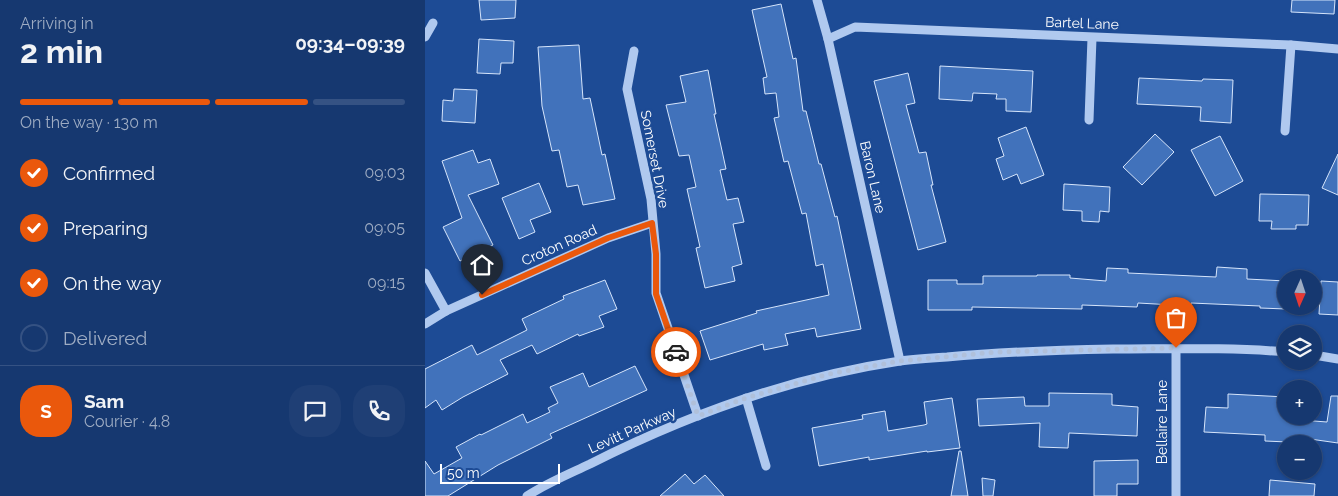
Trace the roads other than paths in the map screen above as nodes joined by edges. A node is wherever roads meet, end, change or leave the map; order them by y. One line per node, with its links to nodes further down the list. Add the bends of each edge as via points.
1 (817, 0): 4 (street, Baron Lane)
2 (433, 23): 3 (street)
3 (425, 37)
4 (828, 38): 5 (street, Bartel Lane, via 855,27); 19 (street, Baron Lane)
5 (1092, 38): 6 (street, Bartel Lane); 9 (street)
6 (1291, 46): 7 (street, Bartel Lane); 10 (street)
7 (1338, 49)
8 (634, 51): 11 (street, Somerset Drive, via 627,89 651,199)
9 (1089, 120)
10 (1285, 131)
11 (652, 223): 13 (street, Croton Road, via 608,238); 21 (street, Somerset Drive, via 656,294)
12 (425, 273): 13 (street)
13 (446, 311): 14 (street, Croton Road)
14 (425, 324)
15 (1176, 348): 16 (street, Levitt Parkway); 19 (street, Levitt Parkway, via 996,352); 24 (street, Bellaire Lane)
16 (1277, 351)
17 (1322, 356): 18 (street)
18 (1338, 359)
19 (900, 361): 20 (street, Levitt Parkway, via 829,374)
20 (746, 398): 21 (street, Levitt Parkway); 22 (street)
21 (698, 416): 23 (street, Levitt Parkway, via 634,442)
22 (766, 466)
23 (529, 495)
24 (1176, 496)

